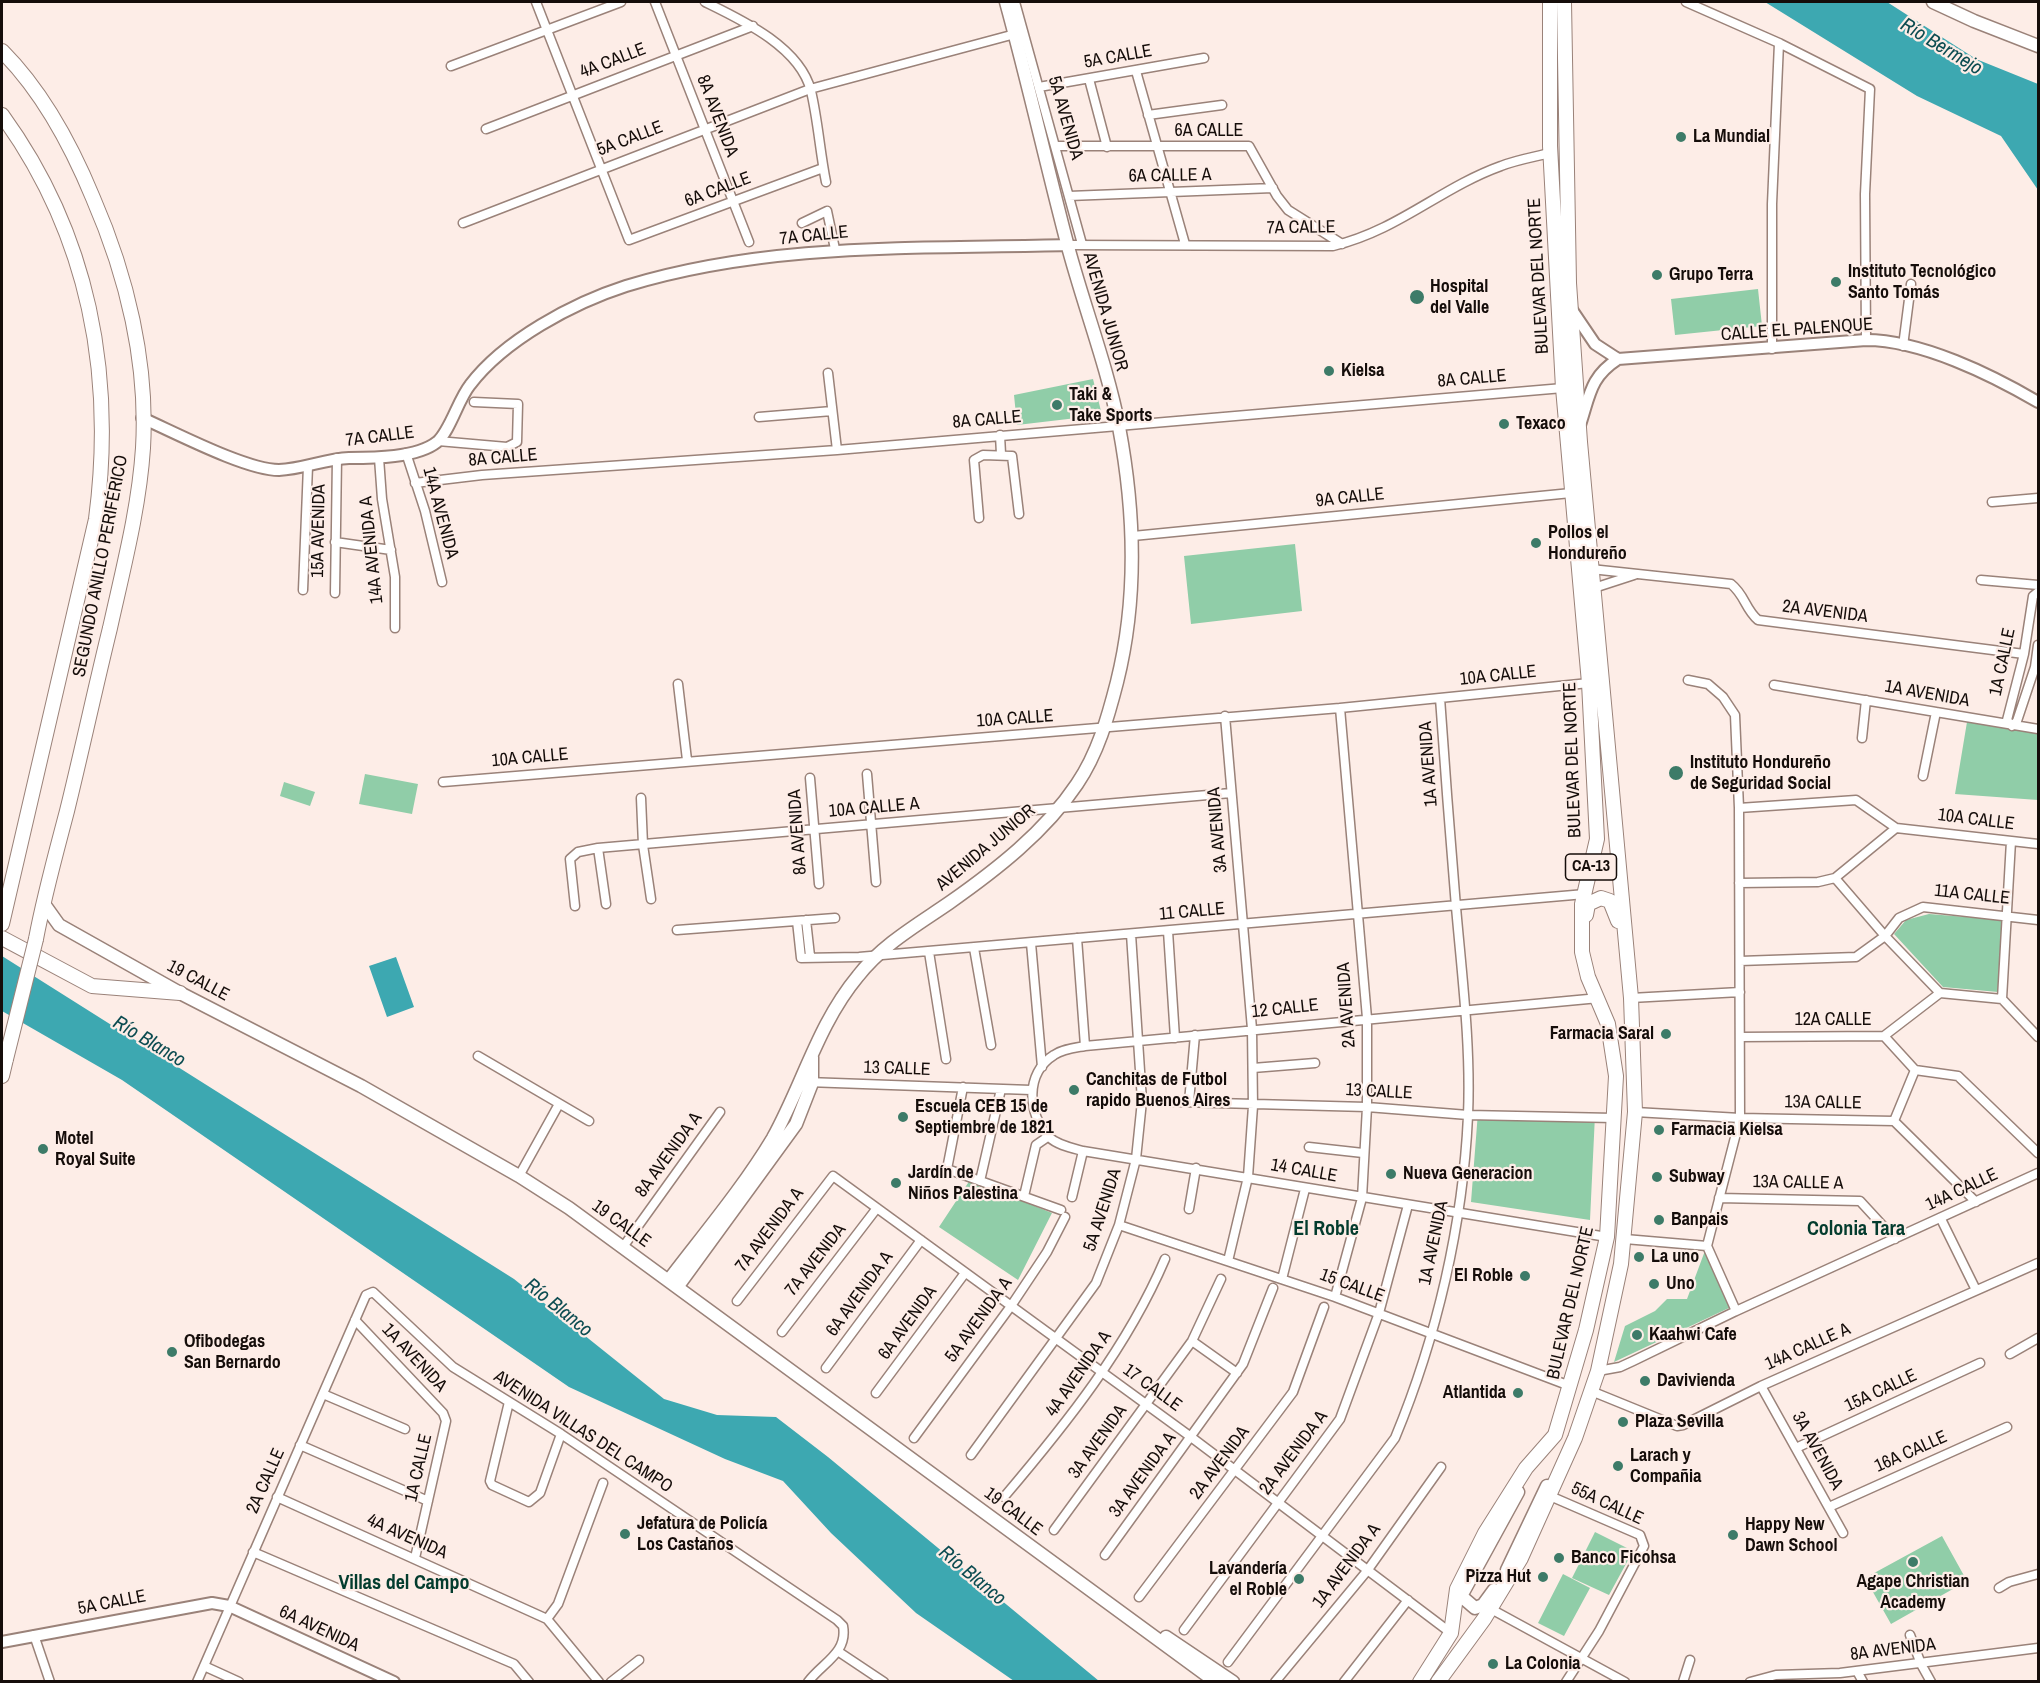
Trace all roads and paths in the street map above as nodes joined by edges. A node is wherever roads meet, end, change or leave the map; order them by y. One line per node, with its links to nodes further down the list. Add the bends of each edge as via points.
1 (536, 2): 12 (street)
2 (621, 2): 12 (street)
3 (655, 2): 17 (street, 8A AVENIDA)
4 (705, 2): 11 (street)
5 (1006, 2): 13 (main road, AVENIDA JUNIOR)
6 (1015, 2): 22 (street, 5A AVENIDA)
7 (1550, 2): 33 (main road, BULEVAR DEL NORTE / CA-13)
8 (1564, 2): 50 (main road, BULEVAR DEL NORTE / CA-13)
9 (1686, 2): 14 (street)
10 (1933, 2): 15 (main road)
11 (753, 26): 17 (street, 4A CALLE); 23 (street, via 786,53)
12 (547, 30): 19 (street); 24 (street)
13 (1015, 34): 23 (street, 5A CALLE); 47 (main road, AVENIDA JUNIOR)
14 (1779, 43): 51 (street, via 1870,88 1865,194); 53 (street, via 1772,204)
15 (2038, 46)
16 (2, 51): 61 (main road, SEGUNDO ANILLO PERIFÉRICO, via 70,147 109,234 127,293 138,351)
17 (676, 54): 24 (street, 4A CALLE); 28 (street, 8A AVENIDA)
18 (1204, 58): 20 (street, 5A CALLE)
19 (451, 66)
20 (1137, 71): 21 (street, 5A CALLE); 27 (street)
21 (1089, 79): 22 (street, 5A CALLE); 31 (street)
22 (1039, 87): 30 (street, 5A AVENIDA)
23 (810, 89): 28 (street, 5A CALLE); 34 (street)
24 (571, 95): 29 (street, 4A CALLE); 35 (street)
25 (1222, 105): 27 (street)
26 (2, 115): 123 (main road, SEGUNDO ANILLO PERIFÉRICO, via 35,167 71,245 95,335 104,431 96,519)
27 (1148, 115): 32 (street)
28 (705, 128): 35 (street, 5A CALLE); 40 (street, 8A AVENIDA)
29 (486, 129)
30 (1056, 146): 31 (street, 6A CALLE); 39 (street, 5A AVENIDA)
31 (1107, 147): 32 (street, 6A CALLE)
32 (1157, 147): 37 (street, 6A CALLE, via 1244,144 1252,148); 38 (street)
33 (1550, 153): 46 (street, 7A CALLE, via 1501,165 1385,229); 56 (main road, BULEVAR DEL NORTE / CA-13)
34 (823, 168): 36 (street); 40 (street, 6A CALLE)
35 (600, 169): 40 (street, 6A CALLE, via 626,238 633,241); 41 (street, 5A CALLE)
36 (826, 182)
37 (1273, 188): 38 (street, 6A CALLE A); 46 (street, via 1288,210)
38 (1169, 191): 39 (street, 6A CALLE A); 45 (street)
39 (1069, 196): 44 (street, 5A AVENIDA)
40 (732, 201): 43 (street, 8A AVENIDA)
41 (463, 223)
42 (802, 223): 48 (street, via 827,212)
43 (749, 242)
44 (1082, 244): 45 (street, 7A CALLE); 47 (street, 7A CALLE)
45 (1185, 244): 46 (street, 7A CALLE)
46 (1342, 244)
47 (1068, 245): 48 (street, 7A CALLE); 62 (main road, AVENIDA JUNIOR)
48 (835, 249): 65 (street, 7A CALLE, via 676,273 587,300 549,320 476,377)
49 (1911, 285): 52 (street)
50 (1571, 308): 54 (street, via 1595,344); 63 (main road, BULEVAR DEL NORTE / CA-13)
51 (1866, 340): 52 (street, CALLE EL PALENQUE); 53 (street, CALLE EL PALENQUE)
52 (1903, 346): 58 (street, CALLE EL PALENQUE, via 1948,359)
53 (1772, 348): 54 (street, CALLE EL PALENQUE)
54 (1618, 359): 63 (street, via 1594,381)
55 (828, 374): 59 (street)
56 (1563, 388): 62 (street, 8A CALLE); 73 (main road, BULEVAR DEL NORTE / CA-13)
57 (474, 402): 65 (street, via 518,404 517,442 507,447)
58 (2038, 402)
59 (832, 411): 60 (street); 66 (street)
60 (759, 417)
61 (142, 418): 71 (street, 7A CALLE, via 258,466); 131 (main road, SEGUNDO ANILLO PERIFÉRICO, via 137,497 124,567)
62 (1118, 424): 64 (street, 8A CALLE); 78 (main road, AVENIDA JUNIOR)
63 (1579, 430): 81 (main road, BULEVAR DEL NORTE / CA-13)
64 (1000, 435): 66 (street, 8A CALLE); 68 (street)
65 (438, 441): 67 (street, 7A CALLE)
66 (837, 450): 72 (street, 8A CALLE)
67 (405, 453): 69 (street, 7A CALLE); 72 (street, 14A AVENIDA)
68 (1001, 454): 76 (street, via 1010,454 1014,460); 77 (street, via 977,456 974,460)
69 (379, 463): 70 (street, 7A CALLE); 80 (street, 14A AVENIDA A)
70 (337, 464): 71 (street, 7A CALLE); 79 (street, 15A AVENIDA)
71 (307, 470): 87 (street)
72 (415, 483): 84 (street, 14A AVENIDA)
73 (1570, 493): 78 (street, 9A CALLE); 95 (main road, BULEVAR DEL NORTE / CA-13)
74 (2038, 498): 75 (street)
75 (1992, 502)
76 (1019, 514)
77 (979, 518)
78 (1133, 536): 104 (main road, AVENIDA JUNIOR, via 1132,594 1124,656)
79 (335, 542): 80 (street); 89 (street, 15A AVENIDA)
80 (391, 550): 90 (street, 14A AVENIDA A)
81 (1592, 569): 82 (street, 2A AVENIDA); 86 (main road, BULEVAR DEL NORTE / CA-13)
82 (1640, 573): 86 (street, 2A AVENIDA); 92 (street, 2A AVENIDA, via 1731,584 1741,592 1748,612 1758,620)
83 (1981, 580): 85 (street)
84 (442, 582)
85 (2038, 585)
86 (1594, 588): 159 (main road, BULEVAR DEL NORTE / CA-13)
87 (303, 590)
88 (2038, 592): 92 (street, 1A CALLE, via 2033,596)
89 (335, 593)
90 (395, 628)
91 (2038, 645): 93 (street, 1A CALLE)
92 (2024, 654): 93 (street, 2A AVENIDA, via 2032,650); 103 (street, 1A CALLE, via 2007,720)
93 (2038, 656): 103 (street, 1A CALLE)
94 (1688, 680): 114 (street, via 1708,684 1735,715)
95 (1589, 683): 98 (street, 10A CALLE); 129 (main road, BULEVAR DEL NORTE / CA-13, via 1597,839)
96 (678, 684): 107 (street)
97 (1774, 685): 99 (street, 1A AVENIDA)
98 (1440, 698): 100 (street, 10A CALLE); 133 (street, 1A AVENIDA)
99 (1866, 699): 101 (street, 1A AVENIDA); 106 (street)
100 (1340, 708): 102 (street, 10A CALLE); 136 (street, 2A AVENIDA)
101 (1936, 712): 103 (street, 1A AVENIDA); 109 (street)
102 (1225, 716): 104 (street, 10A CALLE); 112 (street, 3A AVENIDA)
103 (2012, 726): 105 (street, 1A AVENIDA)
104 (1105, 727): 107 (street, 10A CALLE); 115 (main road, AVENIDA JUNIOR, via 1078,782)
105 (2038, 729)
106 (1862, 738)
107 (687, 760): 111 (street, 10A CALLE)
108 (867, 774): 116 (street)
109 (1923, 776)
110 (810, 778): 118 (street, 8A AVENIDA)
111 (443, 782)
112 (1231, 792): 115 (street, 10A CALLE A); 141 (street, 3A AVENIDA)
113 (641, 798): 120 (street)
114 (1739, 807): 117 (street, 10A CALLE, via 1856,800); 127 (street)
115 (1059, 808): 116 (street, 10A CALLE A); 153 (main road, AVENIDA JUNIOR, via 1009,856)
116 (872, 825): 118 (street, 10A CALLE A); 126 (street)
117 (1896, 828): 119 (street, 10A CALLE); 125 (street)
118 (814, 830): 120 (street, 10A CALLE A); 128 (street, 8A AVENIDA)
119 (2011, 841): 121 (street, 10A CALLE); 137 (street)
120 (643, 844): 122 (street, 10A CALLE A); 130 (street)
121 (2038, 844)
122 (598, 848): 132 (street); 134 (street, 10A CALLE A, via 578,852 570,860)
123 (18, 851): 124 (main road); 135 (main road, SEGUNDO ANILLO PERIFÉRICO)
124 (2, 874)
125 (1835, 878): 127 (street, via 1818,882); 147 (street)
126 (876, 882)
127 (1739, 883): 154 (street)
128 (819, 884)
129 (1585, 894): 133 (street, 11 CALLE); 158 (main road, BULEVAR DEL NORTE / CA-13, via 1581,952)
130 (651, 899)
131 (44, 904): 142 (main road, 19 CALLE); 146 (main road, SEGUNDO ANILLO PERIFÉRICO)
132 (606, 904)
133 (1456, 905): 136 (street, 11 CALLE); 161 (street, 1A AVENIDA)
134 (575, 906)
135 (3, 910)
136 (1357, 914): 141 (street, 11 CALLE); 162 (street, 2A AVENIDA)
137 (2008, 915): 140 (street, 11A CALLE); 147 (street, 11A CALLE, via 1923,907 1899,918); 160 (street)
138 (835, 918): 139 (street)
139 (801, 920): 143 (street); 153 (street, 11 CALLE, via 806,957)
140 (2038, 920)
141 (1243, 924): 144 (street, 11 CALLE); 163 (street, 3A AVENIDA)
142 (59, 925): 146 (main road); 156 (main road, 19 CALLE)
143 (677, 930)
144 (1168, 930): 145 (street, 11 CALLE); 168 (street)
145 (1131, 934): 149 (street, 11 CALLE); 169 (street, 5A AVENIDA)
146 (36, 936): 179 (main road, SEGUNDO ANILLO PERIFÉRICO, bridge)
147 (1885, 936): 154 (street, 11A CALLE, via 1856,957); 157 (street)
148 (2, 938): 156 (main road, via 92,986)
149 (1077, 939): 150 (street, 11 CALLE); 171 (street)
150 (1031, 943): 151 (street, 11 CALLE); 176 (street)
151 (975, 948): 152 (street, 11 CALLE); 170 (street)
152 (929, 952): 153 (street, 11 CALLE); 174 (street)
153 (875, 956): 172 (main road, AVENIDA JUNIOR, via 838,1003)
154 (1740, 961): 155 (street)
155 (1740, 992): 159 (street); 166 (street)
156 (180, 993): 206 (main road, 19 CALLE, via 361,1086)
157 (1940, 993): 160 (street); 165 (street, 12A CALLE)
158 (1599, 998): 161 (street, 12 CALLE); 180 (main road, BULEVAR DEL NORTE / CA-13, via 1608,1024)
159 (1631, 998): 192 (main road, BULEVAR DEL NORTE / CA-13)
160 (2002, 999): 167 (street)
161 (1466, 1010): 162 (street, 12 CALLE); 193 (street, 1A AVENIDA)
162 (1367, 1018): 163 (street, 12 CALLE); 190 (street, 2A AVENIDA)
163 (1252, 1029): 164 (street, 12 CALLE); 177 (street, 3A AVENIDA)
164 (1195, 1035): 168 (street, 12 CALLE); 187 (street)
165 (1884, 1036): 166 (street, 12A CALLE); 178 (street)
166 (1740, 1037): 195 (street)
167 (2038, 1037)
168 (1175, 1038): 169 (street, 12 CALLE)
169 (1138, 1040): 171 (street, 12 CALLE); 186 (street, 5A AVENIDA)
170 (991, 1045)
171 (1085, 1046): 176 (street, 12 CALLE, via 1052,1056)
172 (812, 1053): 181 (main road, AVENIDA JUNIOR); 182 (main road, AVENIDA JUNIOR)
173 (478, 1056): 188 (street)
174 (946, 1059)
175 (1315, 1063): 177 (street)
176 (1042, 1067): 185 (street)
177 (1253, 1068): 189 (street, 3A AVENIDA)
178 (1915, 1070): 197 (street); 202 (street, via 1958,1076)
179 (2, 1076)
180 (1616, 1076): 194 (main road, BULEVAR DEL NORTE / CA-13); 231 (main road, via 1612,1017 1588,951 1586,913 1588,904 1597,898 1611,901 1622,936 1629,1021 1633,1101)
181 (798, 1082): 182 (street, 13 CALLE); 235 (main road, AVENIDA JUNIOR, via 772,1139)
182 (812, 1083): 183 (street, 13 CALLE); 235 (main road, AVENIDA JUNIOR, via 800,1116 783,1145)
183 (963, 1087): 184 (street, 13 CALLE); 209 (street, via 946,1166 950,1172)
184 (1000, 1089): 185 (street, 13 CALLE); 209 (street)
185 (1031, 1090): 198 (street, via 1036,1114)
186 (1142, 1101): 187 (street, 13 CALLE); 203 (street, 5A AVENIDA)
187 (1189, 1102): 189 (street, 13 CALLE)
188 (559, 1104): 196 (street); 206 (street)
189 (1253, 1106): 190 (street, 13 CALLE); 207 (street, 3A AVENIDA)
190 (1367, 1107): 193 (street, 13 CALLE); 201 (street, 2A AVENIDA)
191 (720, 1112): 227 (street, 8A AVENIDA A)
192 (1635, 1112): 195 (street, 13A CALLE); 223 (main road, BULEVAR DEL NORTE / CA-13)
193 (1468, 1114): 194 (street, 13 CALLE); 219 (street, 1A AVENIDA)
194 (1614, 1118): 222 (main road, BULEVAR DEL NORTE / CA-13)
195 (1740, 1118): 197 (street, 13A CALLE); 214 (street)
196 (589, 1121)
197 (1894, 1121): 215 (street)
198 (1048, 1136): 200 (street, 14 CALLE); 211 (street, via 1036,1145)
199 (1309, 1147): 201 (street)
200 (1083, 1151): 203 (street, 14 CALLE); 212 (street)
201 (1364, 1153): 213 (street, 2A AVENIDA)
202 (2038, 1153)
203 (1137, 1159): 204 (street, 14 CALLE); 221 (street, 5A AVENIDA)
204 (1196, 1168): 207 (street, 14 CALLE); 218 (street)
205 (2038, 1173): 215 (street, 14A CALLE)
206 (519, 1176): 227 (main road, 19 CALLE)
207 (1248, 1177): 210 (street, 14 CALLE); 229 (street, 3A AVENIDA)
208 (829, 1178): 217 (street, 17 CALLE, via 833,1176); 240 (street, 7A AVENIDA A)
209 (980, 1182): 211 (street)
210 (1305, 1189): 213 (street, 14 CALLE); 234 (street)
211 (1024, 1196): 241 (street, 5A AVENIDA A, via 1063,1213 1047,1252)
212 (1072, 1197)
213 (1362, 1198): 216 (street, 14 CALLE); 239 (street, 2A AVENIDA)
214 (1719, 1198): 224 (street, 13A CALLE A, via 1860,1200); 226 (street)
215 (1976, 1202): 220 (street, 14A CALLE)
216 (1408, 1205): 219 (street, 14 CALLE); 244 (street, 2A AVENIDA A)
217 (877, 1208): 225 (street, 17 CALLE); 246 (street, 7A AVENIDA)
218 (1189, 1209)
219 (1460, 1211): 222 (street, 14 CALLE); 247 (street, 1A AVENIDA)
220 (1941, 1219): 224 (street, 14A CALLE); 237 (street)
221 (1119, 1225): 229 (street, 15 CALLE); 249 (street, 5A AVENIDA, via 1096,1283)
222 (1607, 1236): 257 (main road, BULEVAR DEL NORTE / CA-13)
223 (1625, 1239): 226 (street); 231 (main road, BULEVAR DEL NORTE / CA-13)
224 (1895, 1239): 243 (street, 14A CALLE)
225 (921, 1240): 232 (street, 17 CALLE); 253 (street, 6A AVENIDA A)
226 (1707, 1246): 243 (street)
227 (623, 1247): 235 (main road, 19 CALLE)
228 (1165, 1259): 255 (street, 4A AVENIDA A, via 1139,1316)
229 (1228, 1261): 234 (street, 15 CALLE)
230 (2038, 1263): 237 (street, 14A CALLE A)
231 (1619, 1270): 254 (main road, BULEVAR DEL NORTE / CA-13)
232 (965, 1273): 241 (street, 17 CALLE); 260 (street, 6A AVENIDA)
233 (1221, 1279): 250 (street, 3A AVENIDA)
234 (1282, 1279): 239 (street, 15 CALLE)
235 (673, 1283): 297 (main road, 19 CALLE)
236 (1274, 1287): 256 (street, 3A AVENIDA A)
237 (1976, 1290): 258 (street, 14A CALLE A)
238 (366, 1295): 245 (street, 2A CALLE); 262 (street, AVENIDA VILLAS DEL CAMPO, via 378,1294 453,1367)
239 (1335, 1297): 244 (street, 15 CALLE)
240 (737, 1301)
241 (1011, 1306): 249 (street, 17 CALLE); 270 (street, 5A AVENIDA A)
242 (1324, 1307): 276 (street, 2A AVENIDA, via 1293,1392)
243 (1736, 1311): 254 (street, 14A CALLE, via 1634,1361)
244 (1379, 1313): 247 (street, 15 CALLE); 282 (street, 2A AVENIDA A, via 1341,1419)
245 (356, 1320): 261 (street, 2A CALLE); 264 (street, 1A AVENIDA, via 443,1413)
246 (782, 1332)
247 (1431, 1332): 257 (street, 15 CALLE); 286 (street, 1A AVENIDA, via 1395,1438)
248 (2038, 1338): 251 (street)
249 (1057, 1339): 255 (street, 17 CALLE); 274 (street, 5A AVENIDA)
250 (1192, 1341): 256 (street); 263 (street, 3A AVENIDA)
251 (2010, 1354)
252 (1980, 1364): 273 (street, 15A CALLE)
253 (826, 1368)
254 (1598, 1371): 259 (main road, BULEVAR DEL NORTE / CA-13)
255 (1102, 1372): 263 (street, 17 CALLE); 280 (street, 4A AVENIDA A)
256 (1237, 1373): 269 (street, 3A AVENIDA A)
257 (1570, 1386): 268 (main road, BULEVAR DEL NORTE / CA-13)
258 (1761, 1386): 259 (street, 14A CALLE A, via 1677,1426); 273 (street, 3A AVENIDA)
259 (1591, 1391): 271 (main road, BULEVAR DEL NORTE / CA-13)
260 (876, 1393)
261 (326, 1396): 266 (street); 272 (street, 2A CALLE)
262 (509, 1402): 267 (street, AVENIDA VILLAS DEL CAMPO); 267 (street, via 492,1485 529,1502 535,1500)
263 (1146, 1404): 269 (street, 17 CALLE); 284 (street, 3A AVENIDA)
264 (446, 1421): 281 (street, 1A CALLE)
265 (2007, 1427): 283 (street, 16A CALLE)
266 (405, 1430)
267 (561, 1434): 305 (street, AVENIDA VILLAS DEL CAMPO, via 837,1620 845,1635)
268 (1555, 1435): 271 (main road, via 1523,1482 1461,1596 1471,1606 1483,1605 1491,1596); 300 (main road, BULEVAR DEL NORTE / CA-13, via 1526,1468 1485,1533 1457,1589)
269 (1191, 1437): 276 (street, 17 CALLE); 288 (street, 3A AVENIDA A)
270 (914, 1438)
271 (1575, 1438): 278 (main road, BULEVAR DEL NORTE / CA-13)
272 (300, 1446): 279 (street, 2A CALLE); 281 (street)
273 (1796, 1448): 283 (street, 3A AVENIDA)
274 (971, 1455)
275 (1441, 1467): 290 (street, 1A AVENIDA A)
276 (1234, 1471): 282 (street, 17 CALLE); 293 (street, 2A AVENIDA)
277 (603, 1483): 298 (street, via 558,1604)
278 (1551, 1496): 296 (main road, BULEVAR DEL NORTE / CA-13); 307 (street, 55A CALLE, via 1640,1535 1644,1546)
279 (277, 1497): 287 (street, 2A CALLE); 289 (street, 4A AVENIDA)
280 (1004, 1497)
281 (428, 1501): 289 (street, 1A CALLE)
282 (1277, 1503): 286 (street, 17 CALLE); 299 (street, 2A AVENIDA A)
283 (1829, 1507): 285 (street, 3A AVENIDA)
284 (1054, 1530)
285 (1843, 1533)
286 (1322, 1535): 290 (street, 17 CALLE); 310 (street, 1A AVENIDA)
287 (253, 1552): 295 (street, 2A CALLE); 319 (street, via 514,1664)
288 (1104, 1555)
289 (415, 1558): 298 (street, 4A AVENIDA)
290 (1366, 1571): 294 (street, 17 CALLE); 327 (street, 1A AVENIDA A)
291 (2038, 1574): 292 (street)
292 (1999, 1588)
293 (1139, 1597)
294 (1408, 1600): 300 (street, 17 CALLE); 328 (street)
295 (229, 1606): 301 (street, 5A CALLE, via 193,1605); 313 (street, 2A CALLE); 318 (street, 6A AVENIDA)
296 (1491, 1609): 307 (street); 330 (main road, BULEVAR DEL NORTE / CA-13)
297 (1122, 1615): 311 (main road, 19 CALLE); 326 (main road, 19 CALLE, via 1159,1632)
298 (548, 1619): 320 (street, 4A AVENIDA)
299 (1184, 1630)
300 (1451, 1633): 329 (main road, BULEVAR DEL NORTE / CA-13)
301 (34, 1635): 303 (street, 5A CALLE); 315 (street)
302 (1910, 1635): 312 (street)
303 (2, 1642)
304 (2034, 1649): 306 (street); 312 (street, 8A AVENIDA)
305 (838, 1652): 322 (street); 323 (street)
306 (2038, 1656)
307 (1582, 1658): 331 (street); 332 (street)
308 (639, 1660): 321 (street)
309 (1690, 1660): 333 (street)
310 (1228, 1662)
311 (1190, 1663): 324 (main road); 325 (main road, 19 CALLE)
312 (1921, 1664): 314 (street, 8A AVENIDA); 336 (street)
313 (204, 1666): 316 (street, 2A CALLE); 317 (street)
314 (1857, 1671): 334 (street, 8A AVENIDA, via 1776,1676); 335 (street)
315 (50, 1682)
316 (197, 1682)
317 (239, 1682)
318 (394, 1682)
319 (529, 1682)
320 (599, 1682)
321 (611, 1682)
322 (808, 1682)
323 (884, 1682)
324 (1201, 1682)
325 (1216, 1682)
326 (1233, 1682)
327 (1275, 1682)
328 (1344, 1682)
329 (1420, 1682)
330 (1438, 1682)
331 (1566, 1682)
332 (1625, 1682)
333 (1683, 1682)
334 (1750, 1682)
335 (1863, 1682)
336 (1931, 1682)

